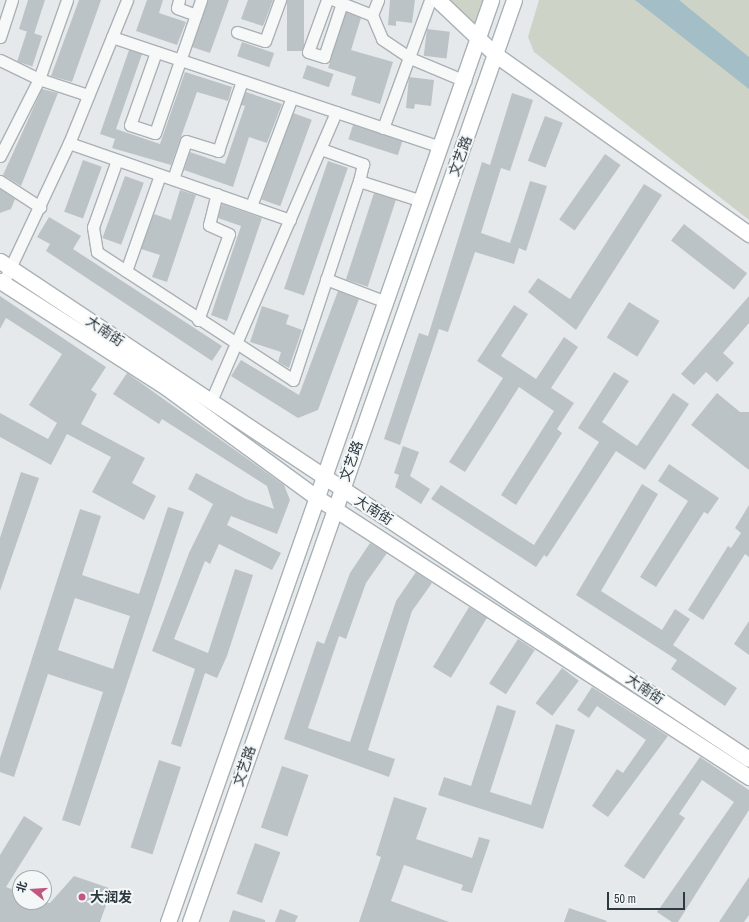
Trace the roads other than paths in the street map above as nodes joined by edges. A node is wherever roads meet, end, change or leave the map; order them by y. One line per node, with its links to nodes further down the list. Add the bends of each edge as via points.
1 (12, 0): 17 (street)
2 (67, 0): 25 (street)
3 (127, 0): 18 (street)
4 (180, 0): 14 (street, via 177,8)
5 (201, 0): 14 (street)
6 (280, 0): 16 (street, via 265,41)
7 (327, 0): 13 (street, via 308,52 324,57)
8 (378, 0): 15 (street)
9 (430, 0): 22 (street)
10 (438, 0): 19 (street)
11 (491, 0): 19 (street, 文艺路)
12 (514, 0): 21 (street, 文艺路)
13 (338, 2): 15 (street)
14 (196, 15): 24 (street)
15 (372, 15): 22 (street, via 382,39)
16 (237, 32)
17 (0, 37)
18 (112, 37): 20 (street); 28 (street)
19 (479, 40): 21 (street); 27 (street, 文艺路)
20 (156, 52): 24 (street); 24 (street, via 130,125 155,133)
21 (496, 55): 46 (street); 56 (street, 文艺路)
22 (410, 58): 27 (street); 31 (street)
23 (0, 60): 25 (street)
24 (181, 60): 26 (street)
25 (39, 79): 28 (street); 35 (street)
26 (242, 81): 29 (street); 38 (street, via 218,151 186,140)
27 (464, 81): 33 (street, 文艺路)
28 (88, 95): 32 (street)
29 (292, 97): 30 (street); 43 (street)
30 (336, 112): 31 (street); 34 (street)
31 (383, 128): 33 (street)
32 (69, 143): 36 (street); 44 (street)
33 (441, 147): 42 (street, 文艺路)
34 (321, 149): 40 (street, via 363,164); 45 (street)
35 (0, 156)
36 (116, 160): 37 (street); 48 (street, via 93,227 97,252)
37 (160, 175): 38 (street); 48 (street)
38 (173, 179): 41 (street)
39 (0, 181): 44 (street)
40 (359, 181): 42 (street); 49 (street)
41 (217, 194): 43 (street); 52 (street, via 209,225 229,234)
42 (422, 202): 51 (street, 文艺路)
43 (251, 206): 45 (street)
44 (40, 207): 47 (street)
45 (290, 220): 53 (street)
46 (749, 234)
47 (6, 265): 50 (street); 54 (street, 大南街)
48 (126, 272): 52 (street)
49 (326, 279): 51 (street); 53 (street, via 293,380)
50 (2, 282): 57 (street, 大南街, via 167,388)
51 (386, 302): 55 (street, 文艺路)
52 (198, 320): 53 (street)
53 (235, 344): 54 (street)
54 (210, 401): 55 (street, 大南街)
55 (322, 478): 56 (street, 大南街); 57 (street, 文艺路)
56 (340, 489): 58 (street, 文艺路); 59 (street, 大南街)
57 (316, 497): 58 (street, 大南街); 61 (street, 文艺路)
58 (334, 507): 60 (street, 大南街); 62 (street, 文艺路)
59 (749, 759)
60 (749, 777)
61 (168, 922)
62 (190, 922)

